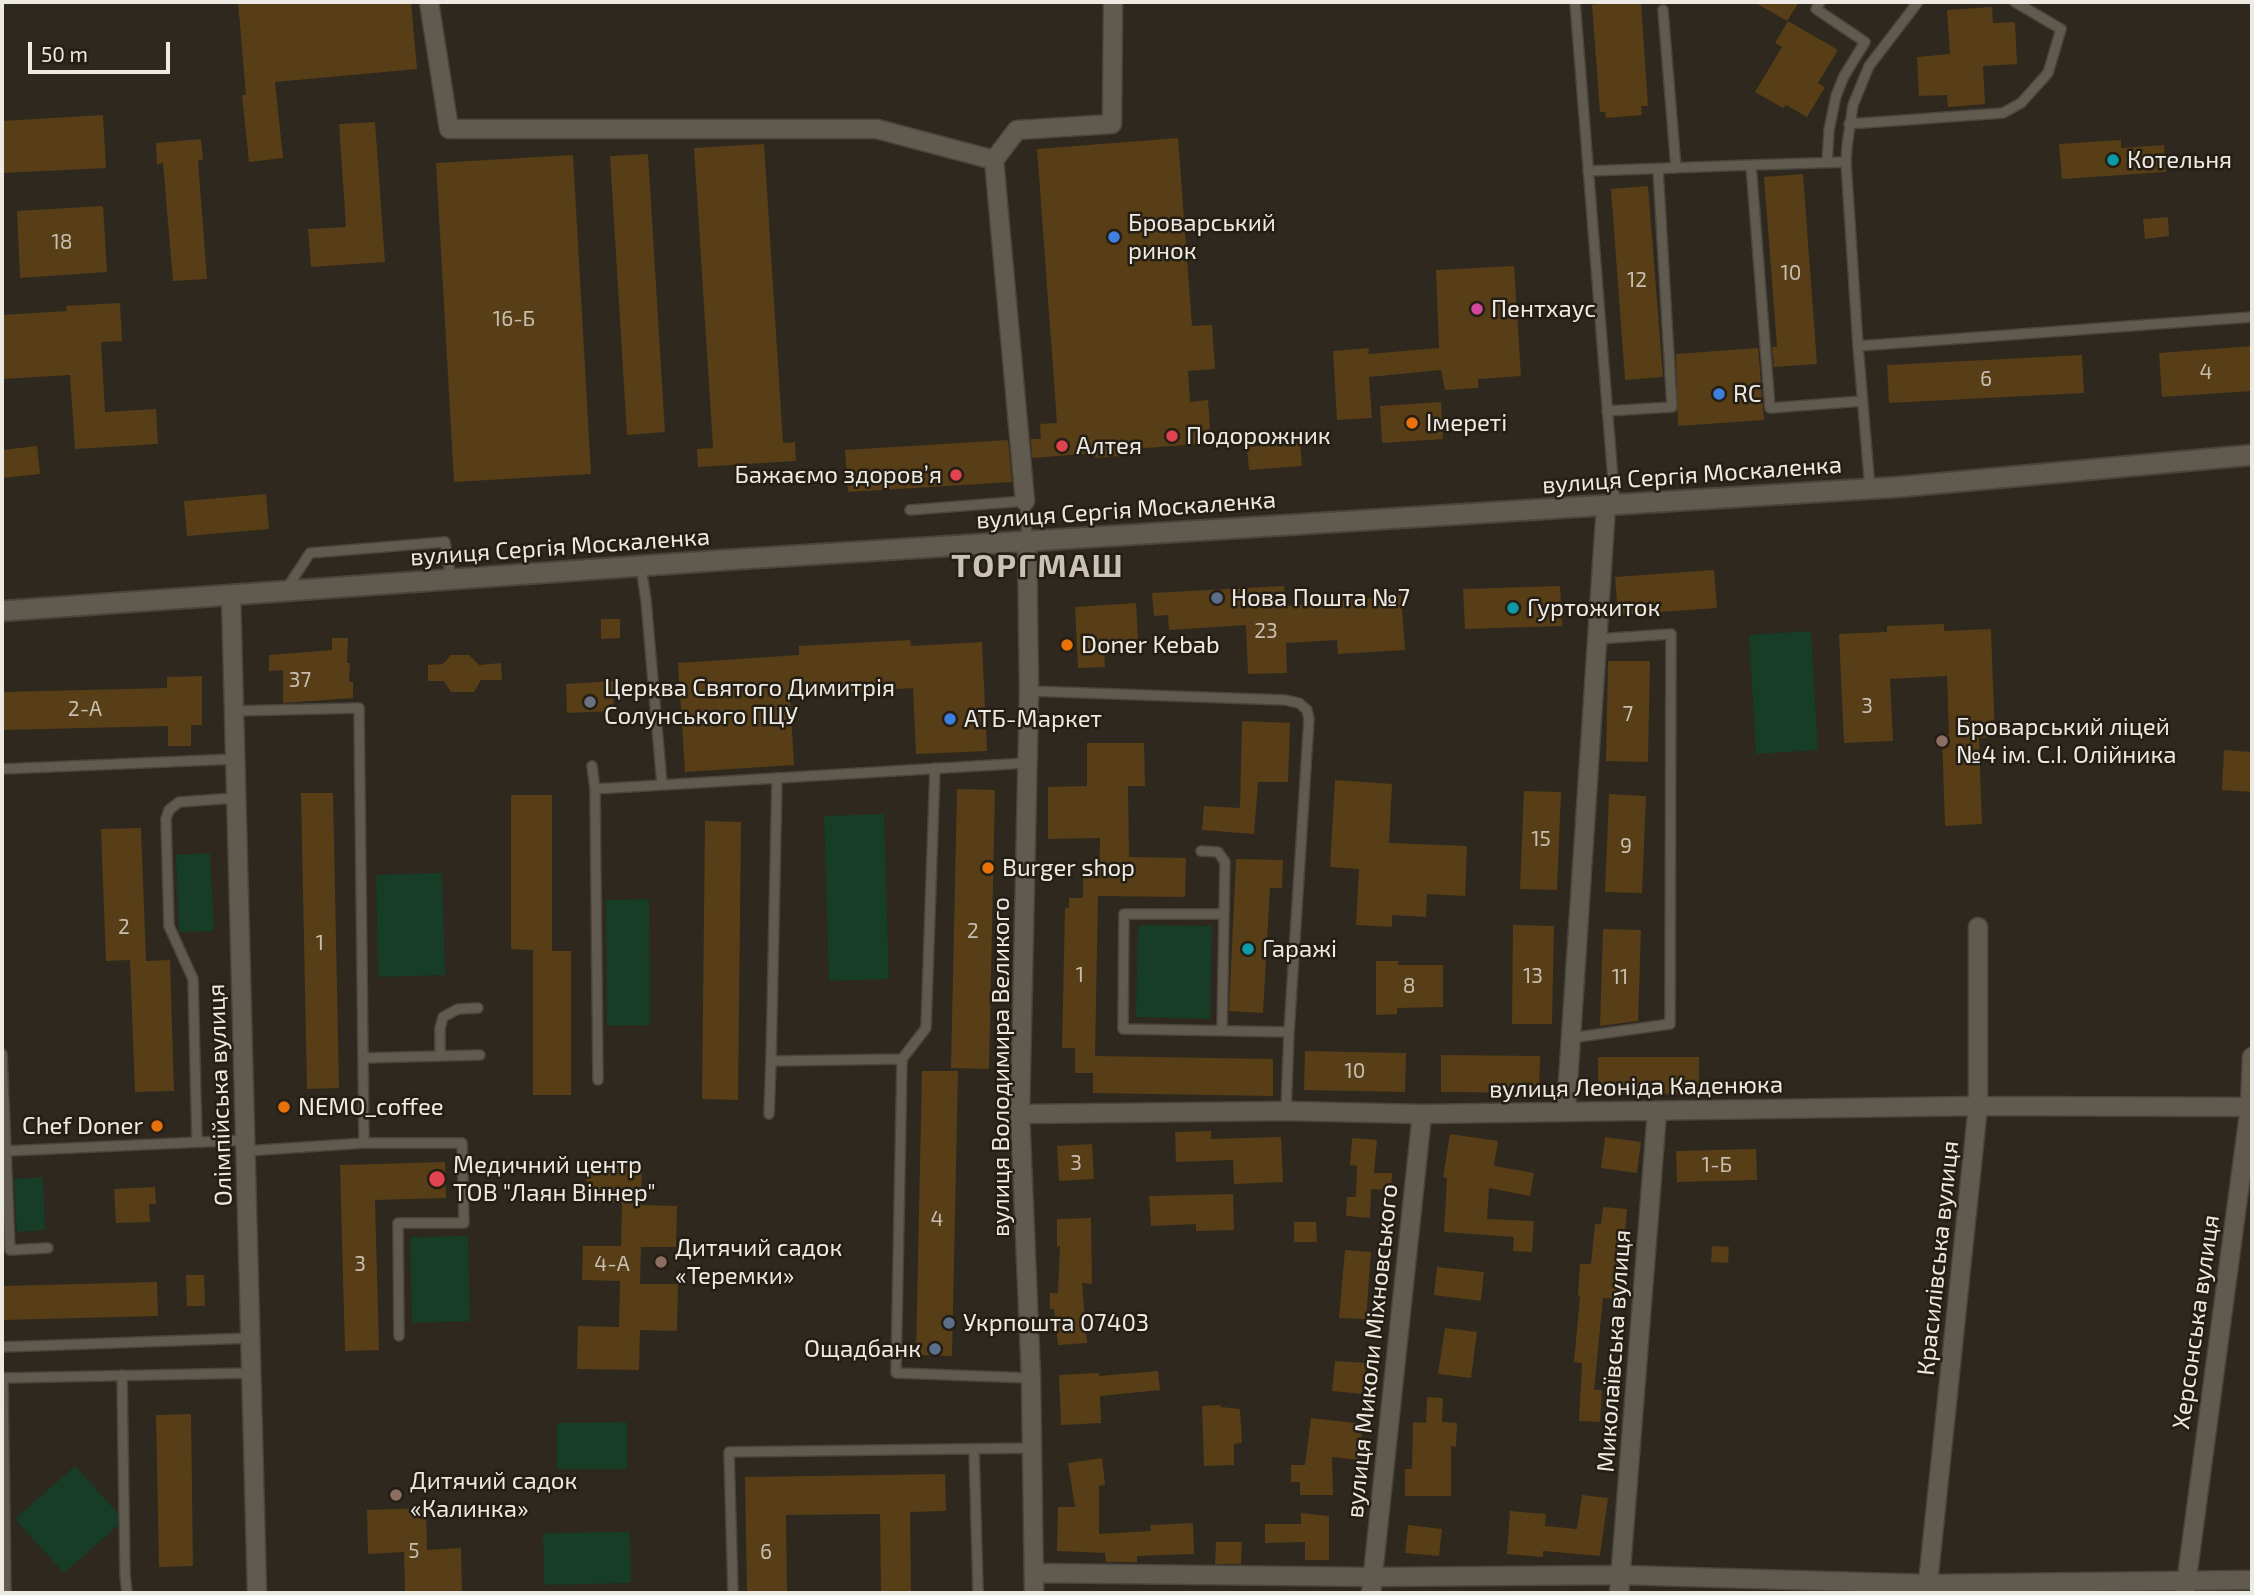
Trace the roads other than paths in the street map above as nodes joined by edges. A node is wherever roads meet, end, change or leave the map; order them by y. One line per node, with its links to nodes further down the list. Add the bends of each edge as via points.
1 (429, 2): 9 (street, via 449,129 877,129)
2 (1113, 2): 9 (street, via 1112,124 1017,130)
3 (1575, 2): 15 (lane)
4 (1820, 2): 11 (lane, via 1816,9 1865,42 1836,96)
5 (1918, 2): 8 (lane, via 1869,66)
6 (2015, 2): 8 (lane, via 2061,29 2048,73 2021,103 2003,113)
7 (1663, 10): 13 (lane)
8 (1849, 124): 10 (lane)
9 (994, 160): 22 (street)
10 (1846, 162): 11 (lane); 17 (lane)
11 (1827, 163): 12 (lane)
12 (1751, 165): 13 (lane); 18 (lane, via 1770,408)
13 (1676, 168): 14 (lane)
14 (1658, 169): 15 (lane); 19 (lane, via 1672,407)
15 (1588, 171): 19 (lane)
16 (2252, 317): 17 (lane)
17 (1858, 346): 18 (lane)
18 (1862, 401): 21 (lane)
19 (1607, 411): 23 (lane)
20 (2252, 455): 21 (main road, вулиця Сергія Москаленка)
21 (1870, 489): 23 (main road, вулиця Сергія Москаленка)
22 (1025, 501): 24 (lane); 25 (lane)
23 (1611, 505): 25 (main road, вулиця Сергія Москаленка); 31 (street)
24 (910, 510)
25 (1027, 541): 26 (main road, вулиця Сергія Москаленка); 32 (street, вулиця Володимира Великого)
26 (641, 567): 27 (main road, вулиця Сергія Москаленка); 40 (lane)
27 (451, 579): 28 (main road, вулиця Сергія Москаленка); 28 (lane, via 445,542 310,553)
28 (285, 592): 29 (main road, вулиця Сергія Москаленка)
29 (231, 596): 30 (main road, вулиця Сергія Москаленка); 33 (street, Олімпійська вулиця)
30 (2, 611)
31 (1597, 639): 49 (street); 49 (lane, via 1671,634 1670,1024)
32 (1029, 691): 35 (street, вулиця Володимира Великого); 48 (lane, via 1285,700 1307,710)
33 (234, 710): 34 (street, Олімпійська вулиця); 54 (lane, via 359,708)
34 (235, 759): 38 (lane); 42 (street, Олімпійська вулиця)
35 (1027, 763): 37 (lane); 65 (street, вулиця Володимира Великого)
36 (592, 765): 41 (lane)
37 (935, 768): 39 (lane); 55 (lane, via 926,1028)
38 (2, 769)
39 (777, 778): 40 (lane); 56 (lane)
40 (662, 785): 41 (lane)
41 (595, 789): 58 (lane)
42 (236, 798): 67 (lane, via 179,802 166,819 169,926 193,979); 69 (street, Олімпійська вулиця)
43 (1201, 851): 44 (lane, via 1218,852 1225,862)
44 (1224, 914): 47 (lane); 47 (lane, via 1125,915 1124,927 1123,1029)
45 (1978, 927): 59 (street, Красилівська вулиця)
46 (478, 1008): 52 (lane, via 457,1009 443,1017)
47 (1222, 1030): 48 (lane)
48 (1289, 1032): 61 (lane)
49 (1571, 1038): 62 (street)
50 (2, 1054): 57 (lane)
51 (480, 1055): 52 (lane)
52 (440, 1056): 54 (lane)
53 (2252, 1057): 60 (street, Херсонська вулиця)
54 (363, 1058): 68 (lane)
55 (902, 1059): 56 (lane); 78 (lane, via 896,1373)
56 (771, 1061): 64 (lane)
57 (2, 1063): 70 (lane)
58 (598, 1080)
59 (1978, 1106): 60 (street, вулиця Леоніда Каденюка); 63 (street, вулиця Леоніда Каденюка); 86 (street, Красилівська вулиця)
60 (2251, 1107): 85 (street, Херсонська вулиця)
61 (1286, 1111): 65 (street, вулиця Леоніда Каденюка); 66 (street, вулиця Леоніда Каденюка)
62 (1566, 1112): 63 (street, вулиця Леоніда Каденюка); 66 (street, вулиця Леоніда Каденюка)
63 (1657, 1112): 82 (street, Миколаївська вулиця)
64 (769, 1114)
65 (1020, 1114): 78 (street, вулиця Володимира Великого)
66 (1422, 1114): 84 (street, вулиця Миколи Міхновського)
67 (197, 1142): 69 (lane); 70 (lane)
68 (364, 1143): 69 (lane); 72 (lane, via 462,1143 464,1223 398,1223)
69 (246, 1145): 73 (street, Олімпійська вулиця)
70 (6, 1151): 71 (lane, via 10,1250)
71 (48, 1248)
72 (400, 1336)
73 (251, 1338): 74 (lane); 75 (street, Олімпійська вулиця)
74 (2, 1347)
75 (251, 1373): 76 (lane); 90 (street, Олімпійська вулиця)
76 (122, 1375): 77 (lane); 89 (lane)
77 (3, 1378): 88 (lane)
78 (1031, 1378): 80 (street, вулиця Володимира Великого)
79 (974, 1448): 80 (lane); 87 (lane); 91 (lane, via 729,1452)
80 (1032, 1448): 81 (street, вулиця Володимира Великого)
81 (1034, 1573): 84 (street); 92 (street, вулиця Володимира Великого)
82 (1621, 1575): 84 (street); 86 (street); 93 (street, Миколаївська вулиця)
83 (2252, 1580): 85 (street)
84 (1372, 1585)
85 (2186, 1587): 86 (street)
86 (1928, 1588)
87 (978, 1590)
88 (6, 1593)
89 (127, 1593)
90 (257, 1593)
91 (733, 1593)
92 (1034, 1593)
93 (1619, 1593)

